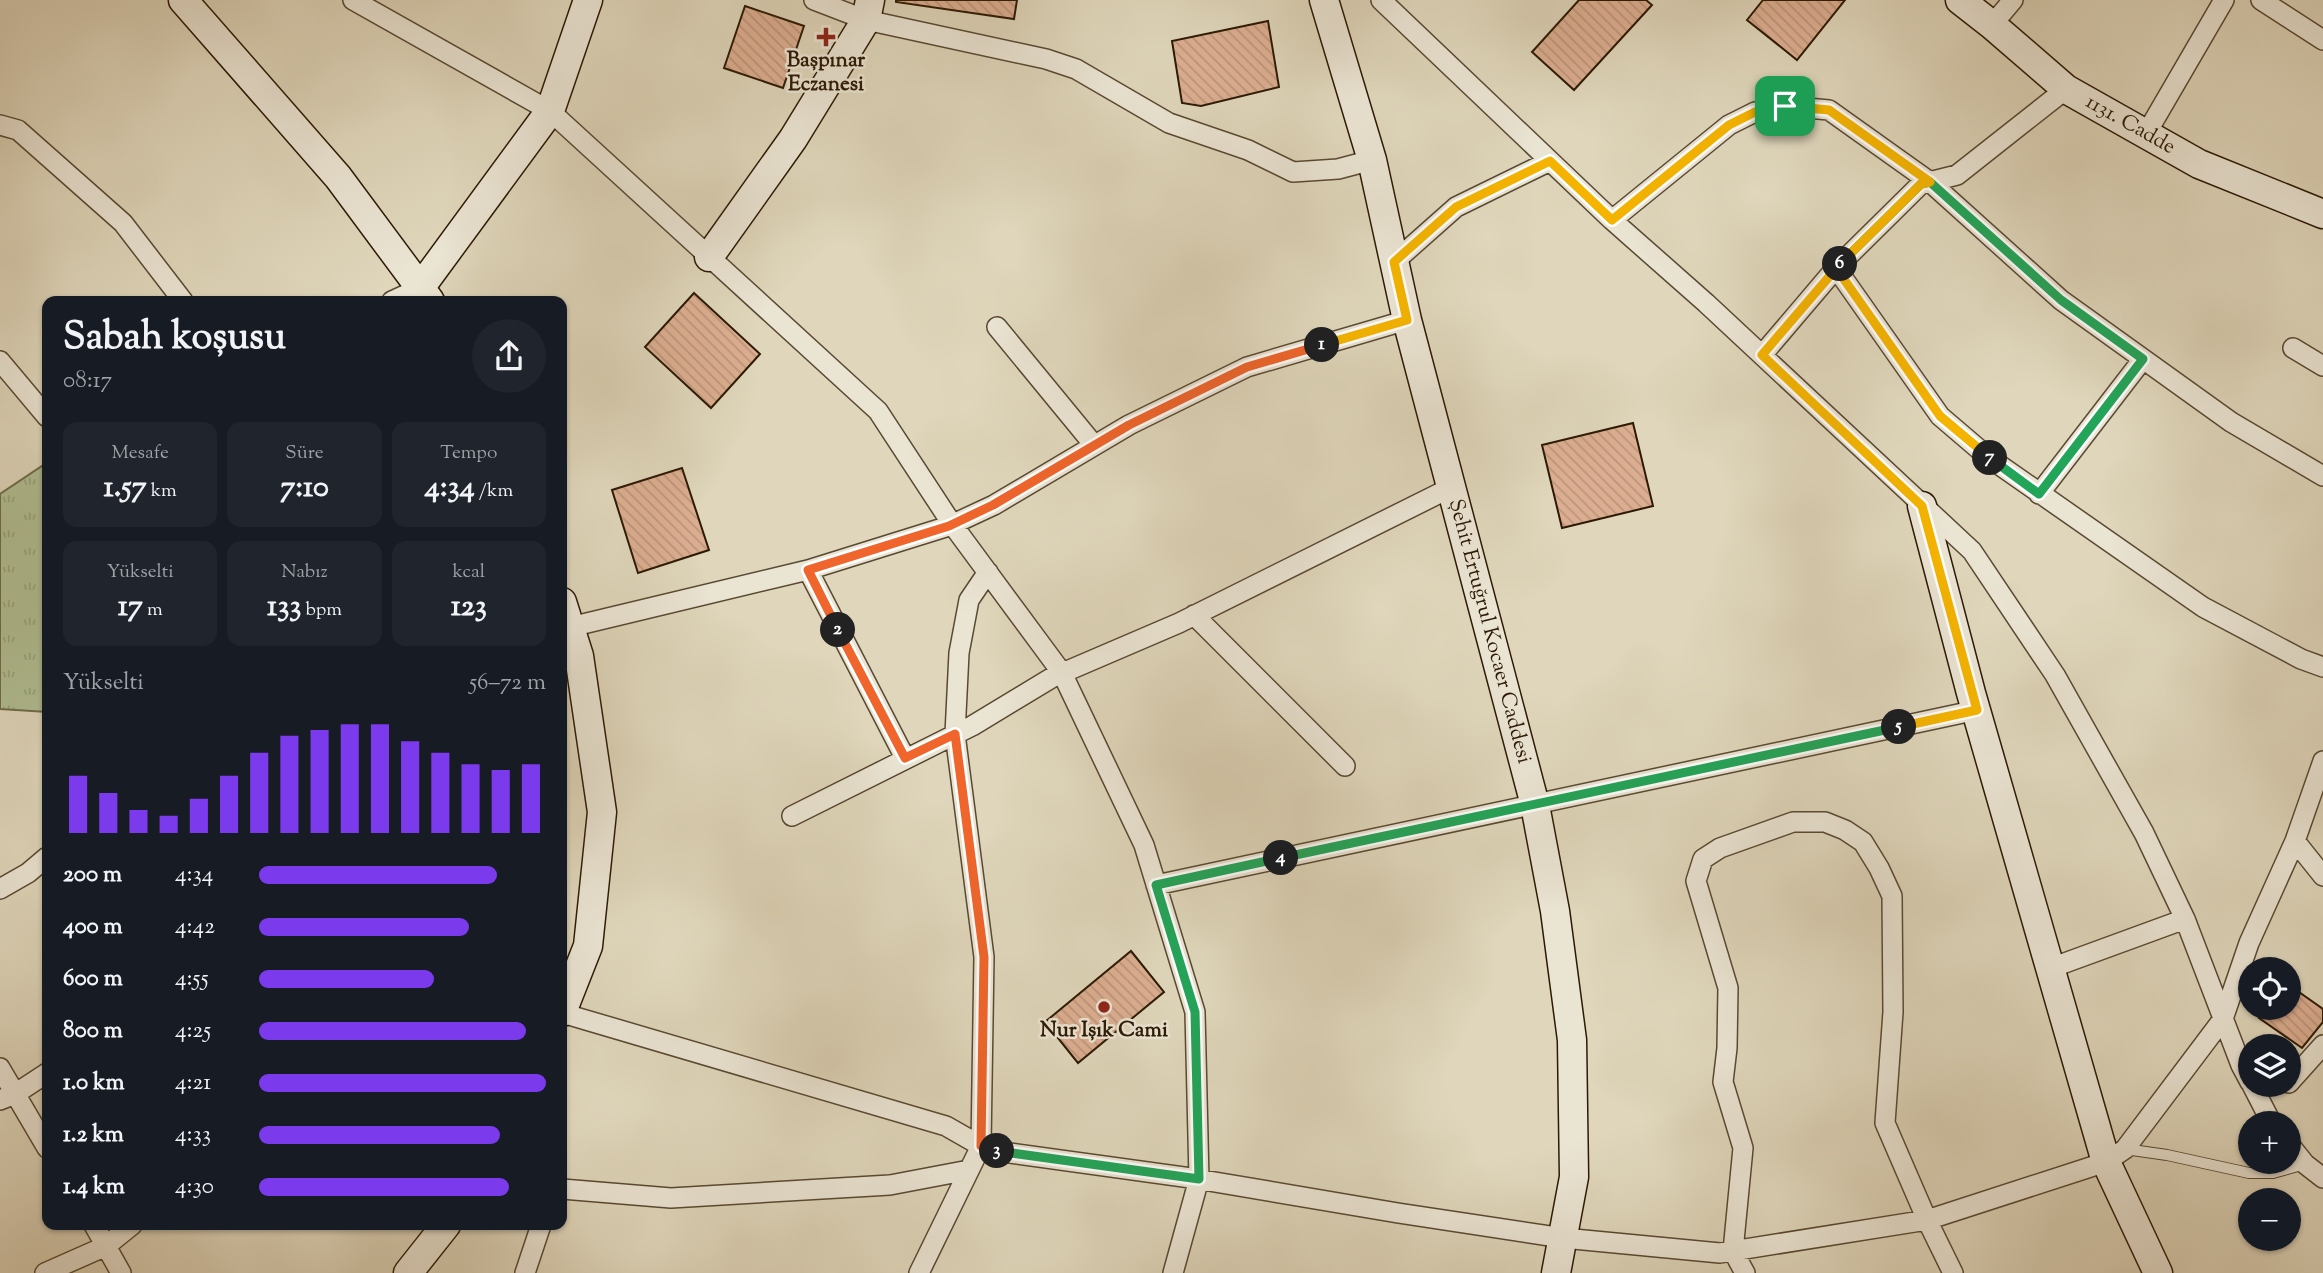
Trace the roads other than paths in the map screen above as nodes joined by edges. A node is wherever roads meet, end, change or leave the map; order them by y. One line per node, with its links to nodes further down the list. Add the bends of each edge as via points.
1 (183, 0): 26 (street, via 338,177)
2 (353, 0): 15 (street)
3 (588, 0): 15 (street)
4 (814, 0): 11 (street)
5 (1324, 0): 18 (street, Şehit Ertuğrul Kocaer Caddesi)
6 (1381, 0): 19 (street)
7 (1960, 0): 12 (street, 1131. Cadde)
8 (2013, 0): 12 (street)
9 (2224, 0): 17 (street)
10 (2261, 0): 13 (street)
11 (868, 10): 18 (street, via 1076,69 1169,123 1248,150 1293,172 1338,169); 23 (street, via 793,139)
12 (1992, 24): 14 (street, 1131. Cadde)
13 (2323, 40)
14 (2066, 89): 17 (street, 1131. Cadde); 20 (street, via 1956,175)
15 (550, 111): 23 (street); 26 (street)
16 (0, 125): 27 (street, via 18,130 123,223)
17 (2146, 134): 21 (street, 1131. Cadde, via 2199,164)
18 (1372, 160): 24 (street, Şehit Ertuğrul Kocaer Caddesi)
19 (1550, 161): 22 (street); 24 (street, via 1456,207)
20 (1930, 182): 22 (street, via 1829,110 1785,106 1755,112 1729,125); 25 (street, via 1921,184); 32 (street, via 2061,300)
21 (2323, 214)
22 (1612, 220): 31 (street)
23 (709, 257): 41 (street, via 878,411)
24 (1394, 262): 28 (street, Şehit Ertuğrul Kocaer Caddesi)
25 (1836, 268): 31 (street); 39 (street, via 1940,416)
26 (425, 295)
27 (179, 296)
28 (1407, 320): 36 (street, via 1247,367); 38 (street, Şehit Ertuğrul Kocaer Caddesi)
29 (997, 327): 36 (street)
30 (2293, 348): 34 (street)
31 (1762, 355): 40 (street)
32 (2143, 359): 37 (street, via 2231,422); 39 (street)
33 (0, 361): 35 (street)
34 (2323, 366)
35 (42, 411)
36 (1094, 445): 41 (street)
37 (2323, 477)
38 (1452, 487): 44 (street); 54 (street, Şehit Ertuğrul Kocaer Caddesi)
39 (2039, 494): 47 (street, via 2203,607)
40 (1922, 506): 49 (street); 61 (street, via 1972,551 2055,675 2144,833)
41 (952, 524): 42 (street); 43 (street)
42 (808, 570): 45 (street); 51 (street)
43 (988, 572): 48 (street); 50 (street, via 969,600 959,653)
44 (1194, 615): 48 (street); 53 (street)
45 (567, 618)
46 (567, 626): 63 (street, via 579,656 602,812 588,946)
47 (2323, 667)
48 (1062, 673): 50 (street); 59 (street, via 1144,845)
49 (1977, 710): 54 (street); 62 (street)
50 (955, 734): 51 (street); 73 (street, via 984,957)
51 (905, 758): 55 (street)
52 (2323, 761): 56 (street)
53 (1345, 766)
54 (1535, 805): 59 (street); 86 (street, Şehit Ertuğrul Kocaer Caddesi, via 1572,1041 1574,1177)
55 (792, 816)
56 (2295, 841): 58 (street); 65 (street, via 2249,943)
57 (42, 861): 60 (street)
58 (2323, 876)
59 (1156, 885): 79 (street, via 1195,1012)
60 (0, 889)
61 (2185, 919): 62 (street); 65 (street)
62 (2051, 968): 74 (street)
63 (567, 999)
64 (567, 1013): 73 (street, via 946,1126)
65 (2223, 1019): 67 (street); 74 (street)
66 (2323, 1045): 69 (street)
67 (2238, 1054)
68 (0, 1068): 71 (street)
69 (2301, 1070)
70 (42, 1076): 71 (street)
71 (8, 1097): 72 (street)
72 (42, 1141)
73 (981, 1146): 77 (street); 79 (street)
74 (2116, 1155): 76 (lane, via 2167,1155 2249,1173 2273,1173); 81 (street); 98 (street)
75 (2301, 1159): 76 (street)
76 (2305, 1164): 78 (street)
77 (969, 1170): 80 (street, via 890,1185 671,1198); 93 (street)
78 (2323, 1178)
79 (1199, 1179): 86 (street); 94 (street)
80 (567, 1189)
81 (1927, 1220): 88 (street); 88 (street, via 1885,1123 1893,1013 1892,896 1863,842 1825,822 1793,822 1720,848 1703,859 1696,881 1728,988 1723,1082 1743,1148); 97 (street)
82 (97, 1230): 87 (street)
83 (126, 1230): 87 (street)
84 (442, 1230): 91 (street)
85 (539, 1230): 92 (street)
86 (1563, 1238): 88 (street); 95 (street, Şehit Ertuğrul Kocaer Caddesi)
87 (106, 1246): 89 (street); 90 (street)
88 (1733, 1251): 96 (street)
89 (46, 1273)
90 (121, 1273)
91 (408, 1273)
92 (525, 1273)
93 (919, 1273)
94 (1173, 1273)
95 (1556, 1273)
96 (1745, 1273)
97 (1953, 1273)
98 (2158, 1273)

